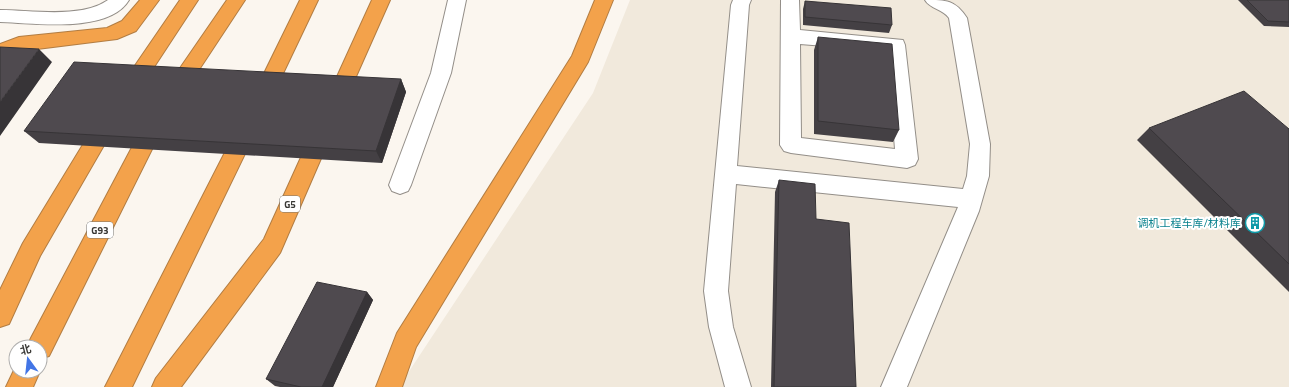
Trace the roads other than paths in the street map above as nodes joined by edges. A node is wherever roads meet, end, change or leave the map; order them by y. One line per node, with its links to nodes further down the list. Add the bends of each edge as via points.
1 (120, 0): 12 (street, via 104,12 69,18)
2 (150, 0): 14 (highway, via 129,26 110,34 19,44)
3 (189, 0): 18 (highway, via 82,162 31,250)
4 (236, 0): 20 (highway, G93, via 160,113)
5 (309, 0): 21 (highway)
6 (381, 0): 22 (highway, G5, via 272,246)
7 (457, 0): 16 (street, via 441,73)
8 (604, 0): 23 (highway, via 581,57 406,341)
9 (742, 0): 15 (street)
10 (790, 0): 13 (street)
11 (934, 0): 17 (street, via 953,10 958,18 980,144 978,176)
12 (0, 16)
13 (790, 36): 13 (street, via 791,145 907,158 896,45)
14 (0, 51)
15 (726, 174): 17 (street); 24 (street, via 717,304)
16 (400, 185)
17 (972, 199): 25 (street)
18 (9, 280): 19 (highway)
19 (0, 316)
20 (44, 339)
21 (118, 387)
22 (165, 387)
23 (389, 387)
24 (738, 387)
25 (894, 387)

